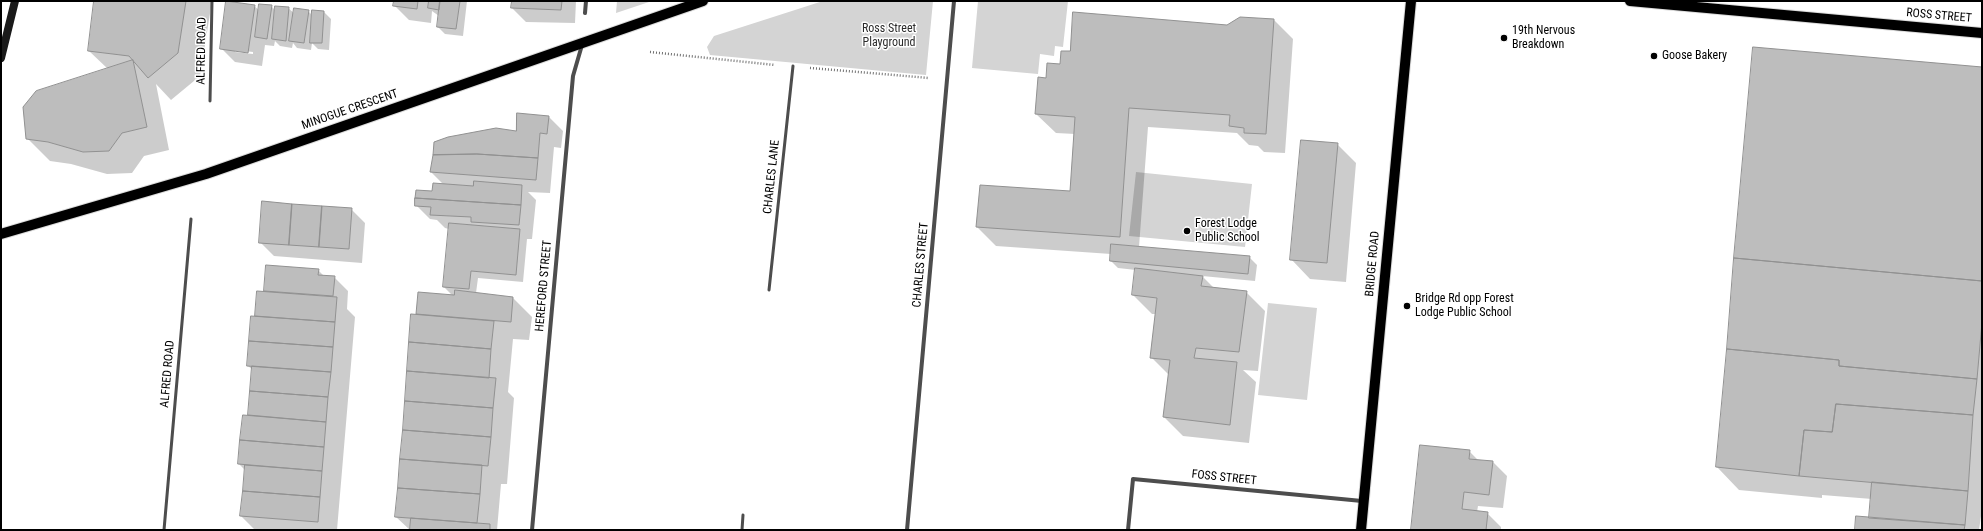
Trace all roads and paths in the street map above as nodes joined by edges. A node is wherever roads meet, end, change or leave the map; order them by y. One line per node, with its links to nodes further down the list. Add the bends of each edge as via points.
1 (15, 1): 11 (street)
2 (212, 1): 13 (lane, ALFRED ROAD)
3 (586, 1): 8 (street)
4 (704, 1): 10 (main road, MINOGUE CRESCENT)
5 (954, 1): 22 (street, CHARLES STREET)
6 (1411, 1): 17 (main road, BRIDGE ROAD)
7 (1630, 1): 9 (main road, ROSS STREET)
8 (585, 13)
9 (1982, 33)
10 (582, 44): 15 (main road, MINOGUE CRESCENT, via 206,174); 20 (street, HEREFORD STREET, via 573,76)
11 (1, 58)
12 (793, 66): 16 (lane, CHARLES LANE)
13 (210, 101)
14 (191, 219): 19 (lane, ALFRED ROAD)
15 (1, 234)
16 (769, 290)
17 (1364, 501): 23 (street, FOSS STREET, via 1133,479); 24 (main road, BRIDGE ROAD)
18 (743, 515): 21 (lane)
19 (164, 530)
20 (532, 530)
21 (742, 530)
22 (907, 530)
23 (1128, 530)
24 (1361, 530)

